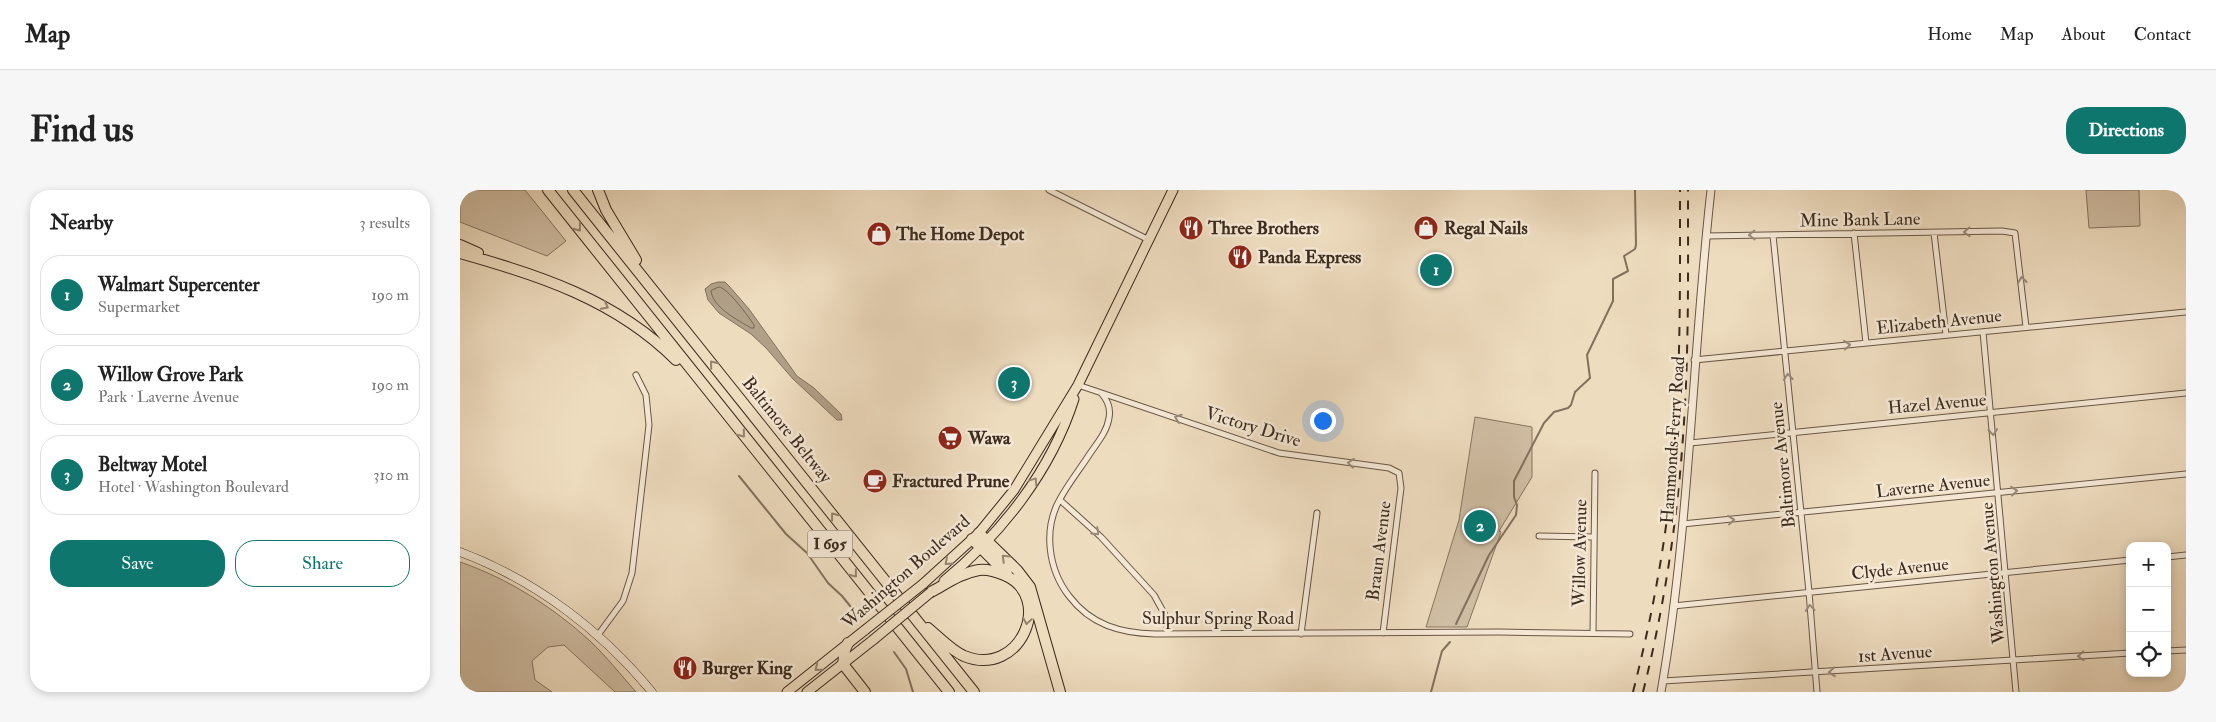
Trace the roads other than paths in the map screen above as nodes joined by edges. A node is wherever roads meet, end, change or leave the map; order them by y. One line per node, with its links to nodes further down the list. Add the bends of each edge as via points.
1 (548, 190): 27 (highway, I 695, one-way to 27)
2 (573, 190): 15 (highway, Baltimore Beltway / I 695)
3 (598, 190): 15 (highway, via 613,223)
4 (1049, 190): 11 (street)
5 (1173, 190): 11 (main road, Washington Boulevard)
6 (1711, 190): 10 (street, Hammonds Ferry Road)
7 (1934, 232): 8 (street, Mine Bank Lane); 17 (street, Mine Bank Lane, one-way to 7, via 2015,232); 19 (street)
8 (1854, 234): 9 (street, Mine Bank Lane); 20 (street)
9 (1773, 235): 10 (street, Mine Bank Lane, one-way to 10); 21 (street, Baltimore Avenue)
10 (1706, 236): 22 (street, Hammonds Ferry Road)
11 (1149, 240): 24 (main road, Washington Boulevard)
12 (460, 245): 14 (highway)
13 (460, 253): 14 (highway)
14 (560, 286): 27 (highway, one-way to 27, via 632,322 667,351)
15 (657, 295): 52 (highway, Baltimore Beltway / I 695, one-way to 15)
16 (2186, 312): 17 (street, Elizabeth Avenue)
17 (2026, 327): 18 (street, Elizabeth Avenue)
18 (1983, 332): 19 (street, Elizabeth Avenue); 28 (street, Washington Avenue)
19 (1946, 335): 20 (street, Elizabeth Avenue)
20 (1866, 343): 21 (street, Elizabeth Avenue, one-way to 20)
21 (1785, 351): 22 (street, Elizabeth Avenue); 29 (street, Baltimore Avenue, one-way to 21)
22 (1694, 360): 30 (street, Hammonds Ferry Road)
23 (636, 374): 58 (street, via 646,395 650,425 632,573 623,601)
24 (1078, 385): 26 (street); 39 (main road, Washington Boulevard, via 1014,490); 42 (main road, Washington Boulevard, one-way to 24, via 1024,497 1042,469 1060,437)
25 (2186, 393): 28 (street, Hazel Avenue)
26 (1102, 394): 31 (street, Victory Drive, one-way to 26, via 1389,468 1279,453); 35 (street, Sulphur Spring Road, via 1110,412 1105,429)
27 (711, 396): 71 (highway, I 695, one-way to 71)
28 (1991, 413): 29 (street, Hazel Avenue); 34 (street, Washington Avenue, one-way to 34)
29 (1793, 431): 30 (street, Hazel Avenue); 36 (street, Baltimore Avenue)
30 (1690, 443): 38 (street, Hammonds Ferry Road)
31 (1399, 473): 53 (street, Braun Avenue, via 1401,488)
32 (1595, 473): 41 (street, Willow Avenue)
33 (2186, 474): 34 (street, Laverne Avenue, one-way to 33)
34 (1999, 493): 36 (street, Laverne Avenue); 47 (street, Washington Avenue)
35 (1060, 500): 55 (street, one-way to 55, via 1101,537 1154,595 1165,615); 55 (street, Sulphur Spring Road, via 1051,527 1051,551 1058,577 1075,604 1106,626 1134,633)
36 (1801, 513): 38 (street, Laverne Avenue, one-way to 36); 50 (street, Baltimore Avenue)
37 (1317, 514): 56 (street)
38 (1682, 524): 51 (street, Hammonds Ferry Road)
39 (976, 536): 42 (highway); 59 (main road, Washington Boulevard, one-way to 59, bridge, via 923,584)
40 (1539, 536): 41 (street)
41 (1594, 537): 54 (street, Willow Avenue)
42 (984, 544): 48 (highway); 49 (main road, Washington Boulevard); 73 (highway, one-way to 42, via 1030,587 1017,570)
43 (460, 552): 58 (main road, via 530,585)
44 (2186, 555): 45 (street)
45 (2171, 557)
46 (2126, 560): 47 (street, Clyde Avenue)
47 (2006, 573): 50 (street, Clyde Avenue); 63 (street, Washington Avenue)
48 (1010, 577): 49 (highway, via 981,570 959,576); 52 (highway, one-way to 52, via 1027,600 1029,619 1017,645 995,659 973,659 958,652)
49 (931, 592): 64 (main road, Washington Boulevard, bridge)
50 (1809, 592): 51 (street, Clyde Avenue); 65 (street, Baltimore Avenue, one-way to 50)
51 (1673, 606): 66 (street, Hammonds Ferry Road)
52 (907, 610): 72 (highway, Baltimore Beltway / I 695)
53 (1383, 633): 54 (street, Sulphur Spring Road); 56 (street, Sulphur Spring Road)
54 (1593, 633): 57 (street, Sulphur Spring Road)
55 (1168, 634): 56 (street, Sulphur Spring Road)
56 (1301, 634)
57 (1630, 634)
58 (598, 635): 67 (main road)
59 (848, 643): 64 (highway); 68 (main road, Washington Boulevard, one-way to 68)
60 (2186, 650): 61 (street)
61 (2171, 651)
62 (2126, 653): 63 (street, 1st Avenue, one-way to 63)
63 (2014, 660): 65 (street, 1st Avenue, one-way to 65); 76 (street, Washington Avenue)
64 (843, 664): 69 (main road, Washington Boulevard); 70 (highway)
65 (1816, 673): 66 (street, 1st Avenue); 75 (street, Baltimore Avenue)
66 (1663, 681): 74 (street, Hammonds Ferry Road)
67 (652, 692)
68 (787, 692)
69 (807, 692)
70 (866, 692)
71 (949, 692)
72 (974, 692)
73 (1060, 692)
74 (1661, 692)
75 (1817, 692)
76 (2016, 692)

